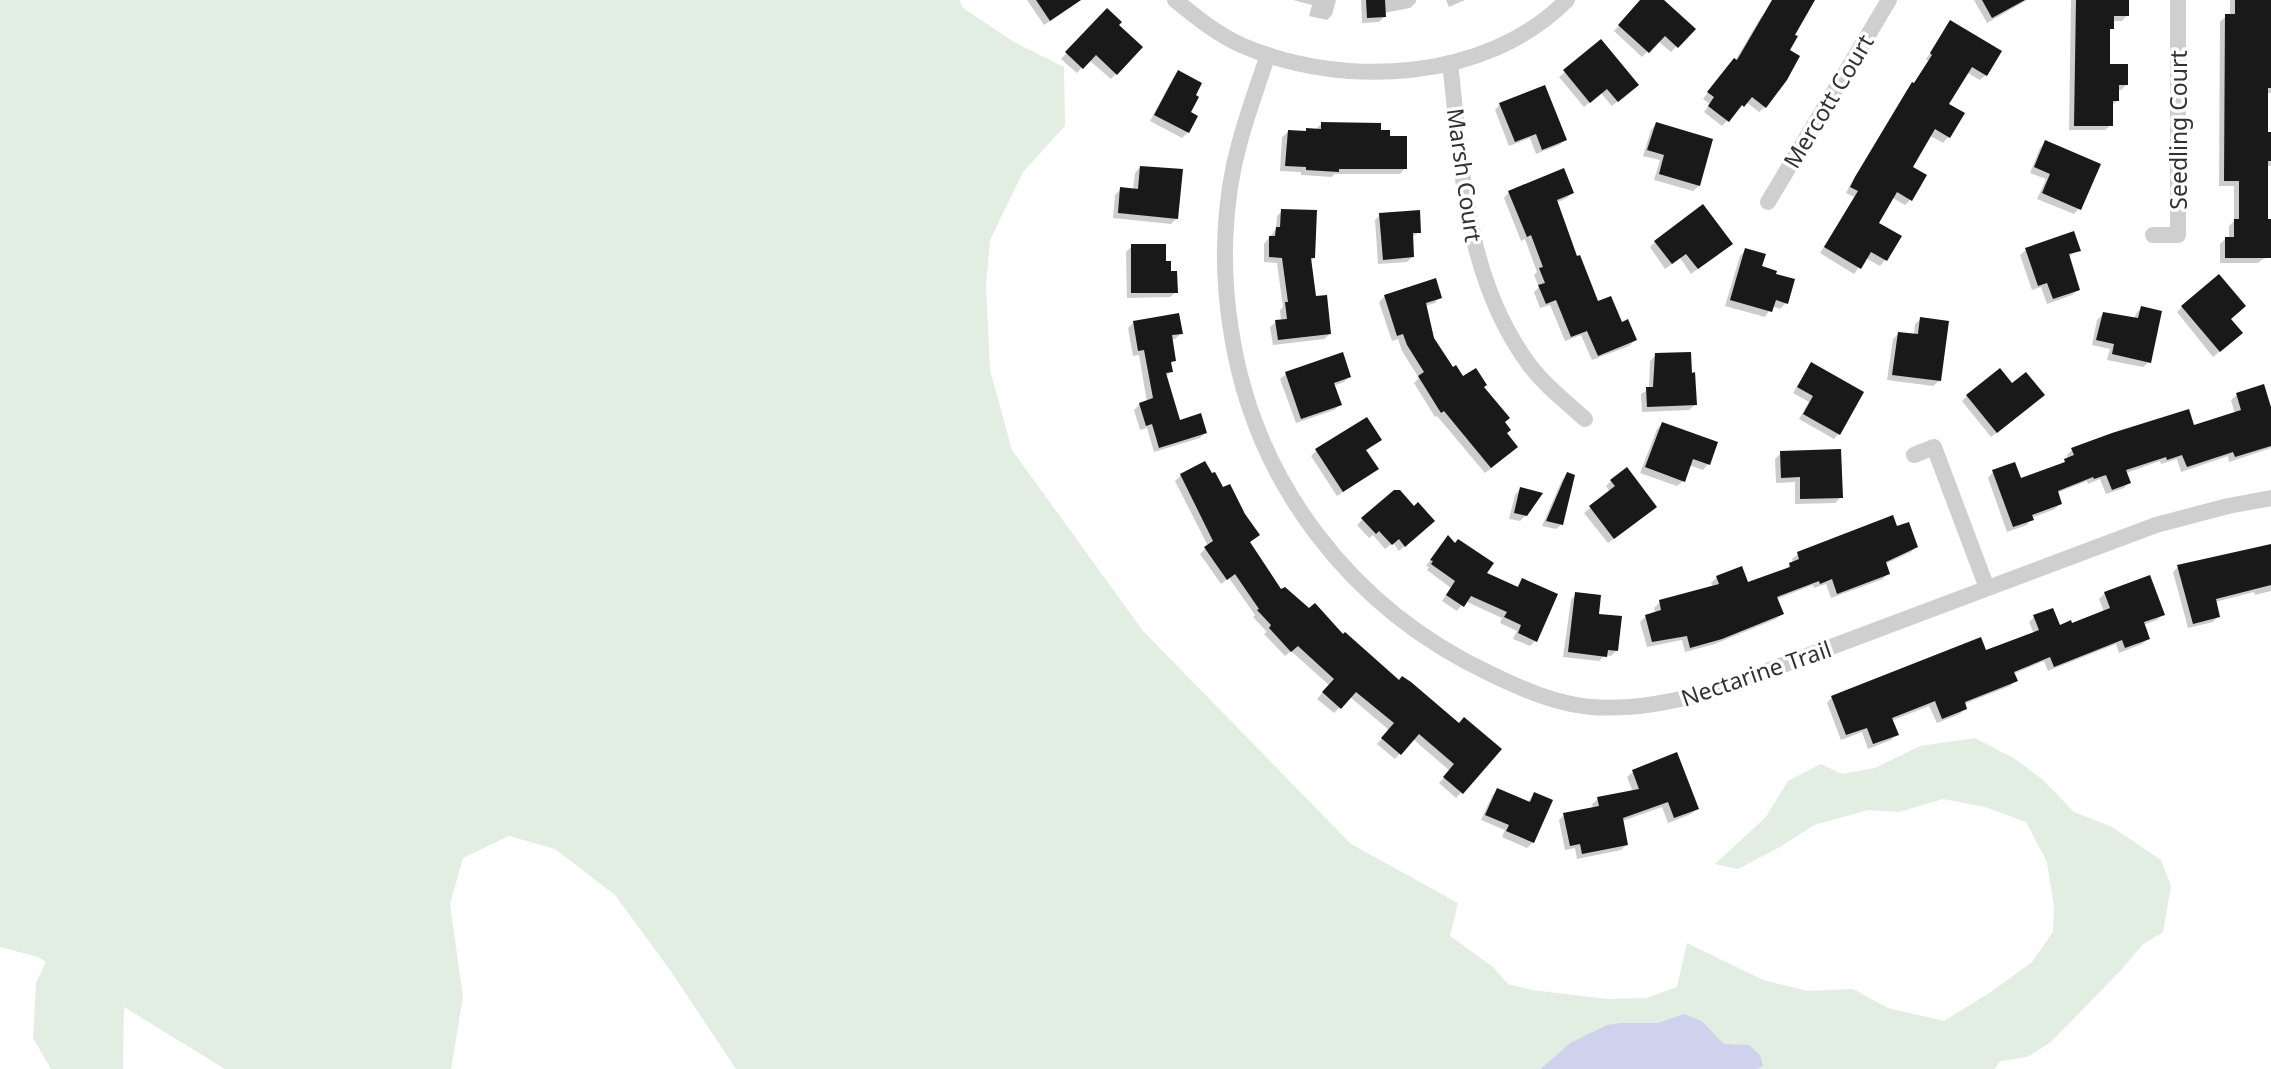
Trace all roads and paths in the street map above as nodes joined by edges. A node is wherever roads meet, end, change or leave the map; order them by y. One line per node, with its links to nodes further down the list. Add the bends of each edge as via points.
1 (1175, 0): 5 (street, via 1239,44)
2 (1567, 0): 6 (street, via 1506,44)
3 (1889, 0): 7 (street, Mercott Court)
4 (2178, 0): 8 (street, Seedling Court, via 2178,235)
5 (1268, 55): 6 (street, via 1326,69 1368,72); 12 (street, Nectarine Trail, via 1239,142 1226,224 1230,329 1239,373 1251,416 1283,486 1356,582 1395,616 1471,665 1520,688 1579,705 1624,708 1711,692)
6 (1450, 63): 9 (street, Marsh Court, via 1465,205 1489,290 1527,363)
7 (1768, 202)
8 (2153, 235)
9 (1585, 419)
10 (1914, 455): 12 (street, via 1934,447)
11 (2271, 498): 12 (street, Nectarine Trail, via 2156,525)
12 (1987, 588)

